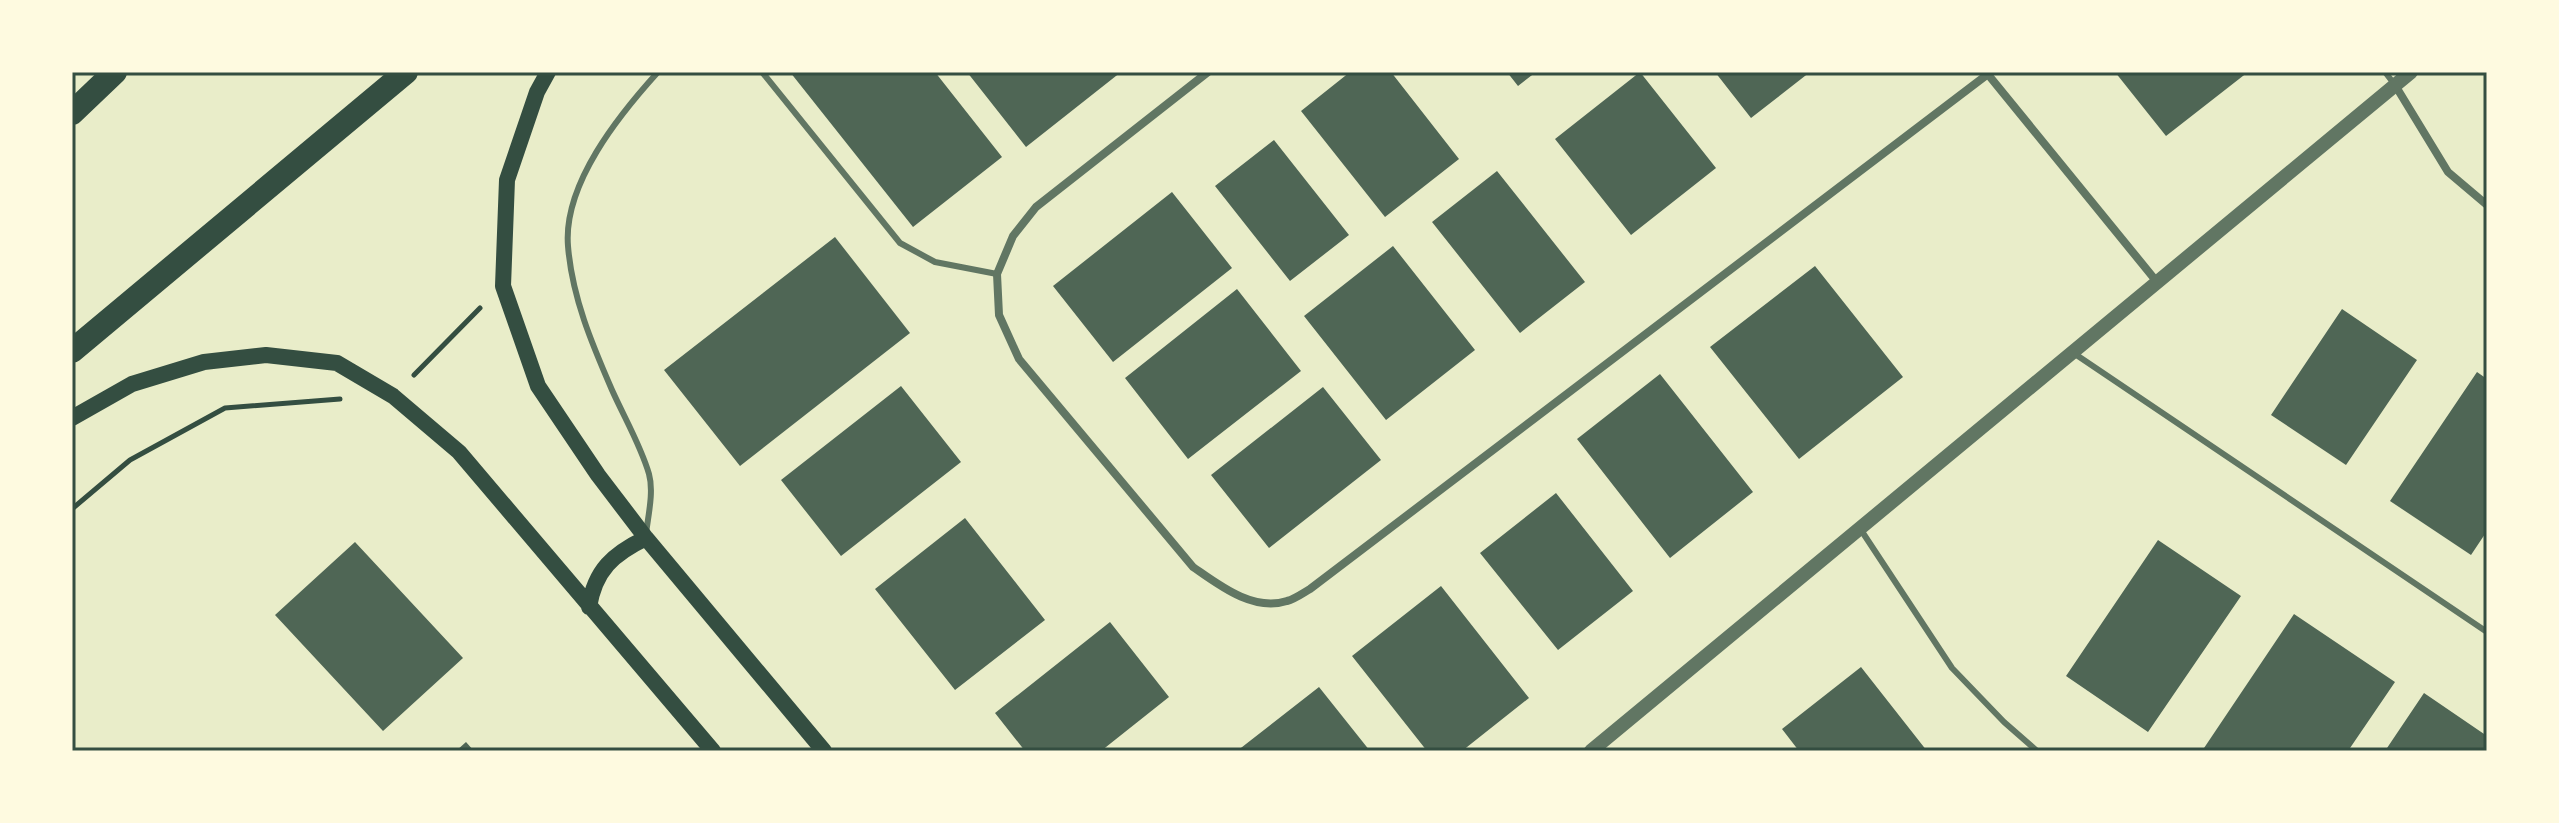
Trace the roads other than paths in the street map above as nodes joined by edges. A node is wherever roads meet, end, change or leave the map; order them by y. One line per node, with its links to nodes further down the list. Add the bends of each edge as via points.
1 (115, 72): 11 (highway)
2 (406, 72): 15 (highway)
3 (548, 72): 19 (main road, via 507,180 503,286 538,386)
4 (658, 72): 19 (lane, via 606,133 574,205 568,243 575,294 591,342 650,476)
5 (762, 72): 13 (lane, via 900,243 935,262)
6 (1208, 72): 13 (street, via 1036,207 1013,236)
7 (2385, 72): 10 (lane)
8 (2411, 72): 10 (street)
9 (1987, 73): 13 (street, via 1310,589 1285,602 1258,602 1225,590 1193,567 1019,359 999,315); 14 (street)
10 (2395, 85): 12 (street, via 2448,172); 14 (street)
11 (72, 113)
12 (2487, 205)
13 (997, 274)
14 (2157, 282): 16 (street)
15 (72, 351)
16 (2072, 352): 18 (street); 21 (lane)
17 (72, 418): 20 (main road, via 132,384 204,362 266,355 337,363 393,396 459,452)
18 (1860, 528): 24 (street); 25 (lane, via 1952,668)
19 (646, 538): 20 (main road, via 608,564 592,587); 23 (main road)
20 (589, 607): 22 (main road)
21 (2487, 632)
22 (713, 751)
23 (824, 751)
24 (1591, 751)
25 (2037, 751)

